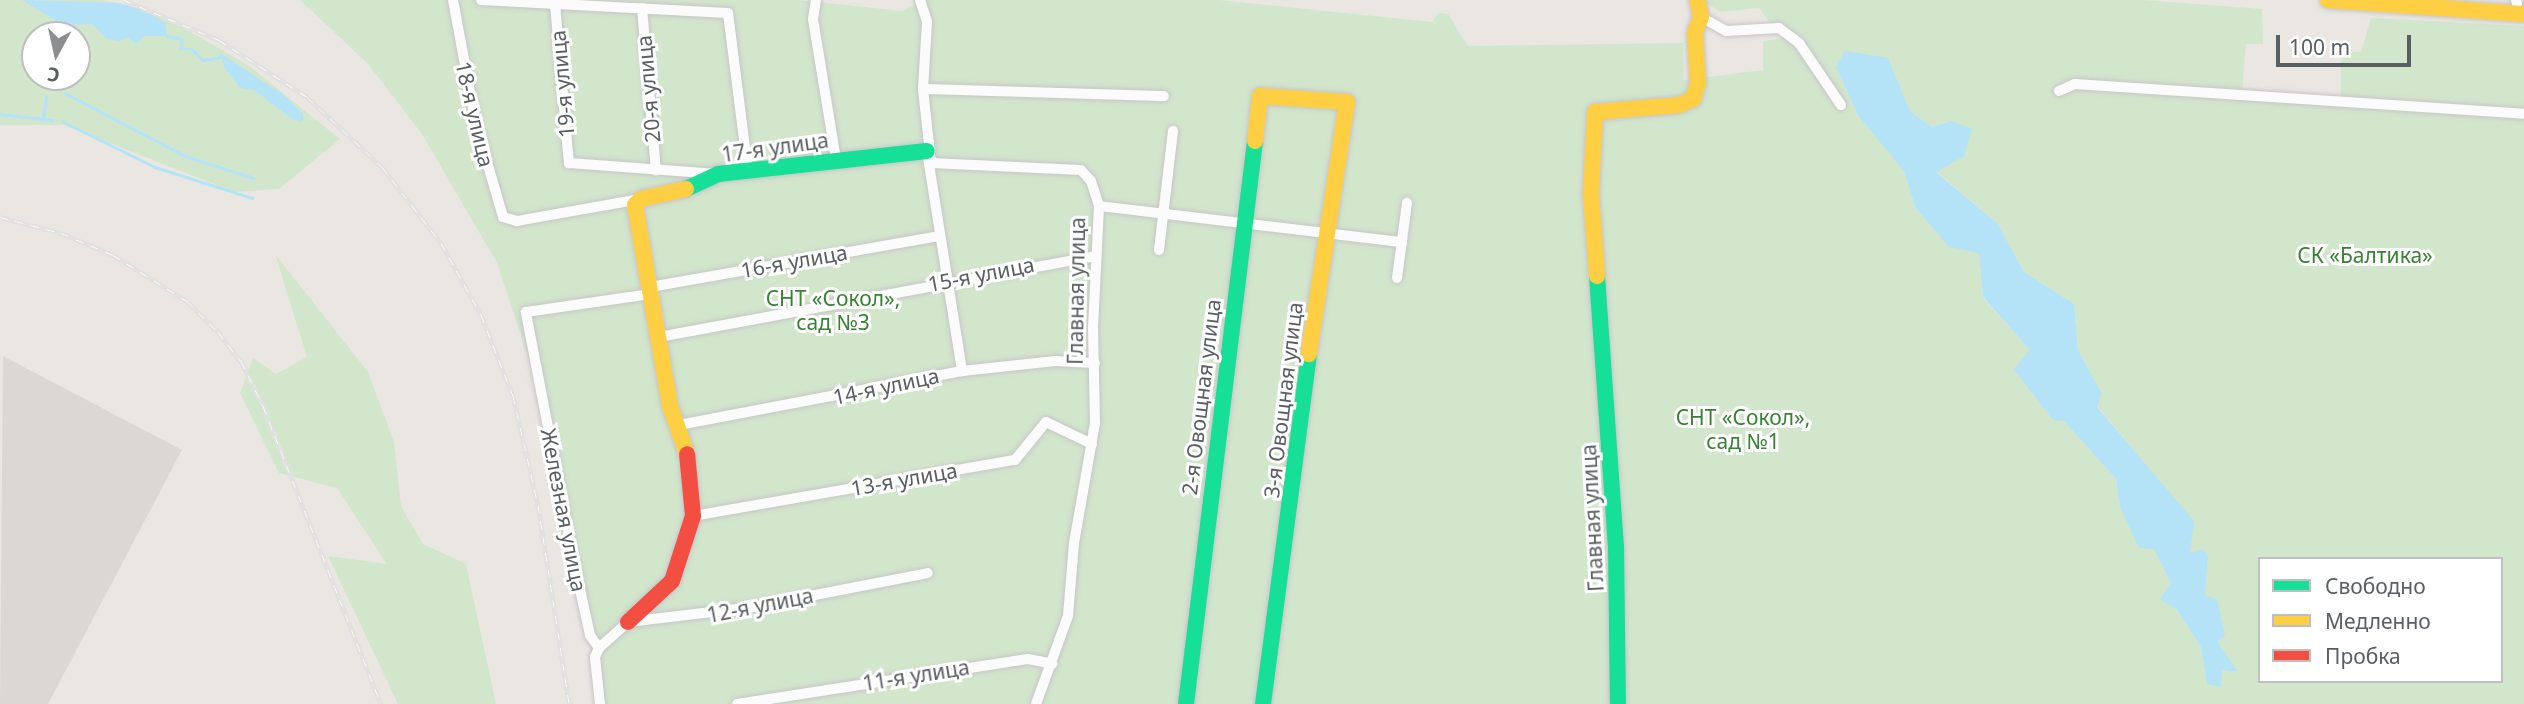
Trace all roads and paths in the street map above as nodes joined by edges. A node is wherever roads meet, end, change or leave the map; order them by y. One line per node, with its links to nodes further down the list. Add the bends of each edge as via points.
1 (453, 0): 24 (street, 18-я улица, via 484,159 503,217 511,221)
2 (481, 0): 7 (street)
3 (920, 0): 12 (street, via 928,22)
4 (1697, 0): 11 (street, Главная улица)
5 (2328, 0): 9 (street)
6 (2468, 0): 9 (street)
7 (555, 4): 10 (street); 21 (street, 19-я улица, via 569,163)
8 (815, 5): 20 (street)
9 (2520, 5)
10 (642, 8): 21 (street, 20-я улица); 22 (street, via 728,13)
11 (1702, 17): 16 (street, via 1726,31 1779,28 1799,43); 53 (street, Главная улица, via 1695,33 1698,85 1693,99 1679,105 1595,112 1594,120 1591,194 1615,536)
12 (923, 89): 14 (street); 19 (street)
13 (2059, 91): 17 (street, via 2075,84)
14 (1164, 96)
15 (1261, 96): 28 (street, 2-я Овощная улица); 29 (street, 3-я Овощная улица, via 1347,102)
16 (1841, 105)
17 (2524, 114)
18 (1173, 131): 27 (street)
19 (927, 155): 20 (street, 17-я улица); 26 (street, Главная улица, via 938,166 1081,170 1091,181); 30 (street)
20 (836, 160): 22 (street, 17-я улица)
21 (656, 170): 23 (street)
22 (748, 171): 23 (street, 17-я улица)
23 (718, 174): 24 (street, 17-я улица, via 698,186)
24 (638, 202): 36 (street)
25 (1407, 203): 31 (street)
26 (1099, 206): 27 (street); 33 (street, Главная улица)
27 (1163, 216): 28 (street); 32 (street)
28 (1244, 225): 29 (street); 51 (street, 2-я Овощная улица)
29 (1324, 235): 31 (street); 52 (street, 3-я Овощная улица)
30 (939, 236): 35 (street); 36 (street, 16-я улица)
31 (1402, 242): 34 (street)
32 (1160, 250)
33 (1097, 256): 35 (street, 15-я улица); 39 (street, Главная улица)
34 (1397, 278)
35 (947, 280): 38 (street, 15-я улица); 40 (street)
36 (650, 290): 37 (street, 16-я улица); 38 (street)
37 (526, 312): 46 (street, Железная улица, via 578,580 590,635)
38 (659, 337): 41 (street, via 670,406)
39 (1095, 363): 40 (street, 14-я улица, via 1055,361); 42 (street, Главная улица)
40 (962, 371): 41 (street, 14-я улица)
41 (679, 425): 43 (street, via 689,464)
42 (1092, 444): 43 (street, 13-я улица, via 1046,422 1015,460); 47 (street, Главная улица, via 1073,543 1068,615)
43 (693, 516): 45 (street, via 672,581)
44 (929, 573): 45 (street, 12-я улица, via 713,614)
45 (628, 622): 46 (street)
46 (599, 648): 48 (street, Железная улица, via 595,657)
47 (1053, 664): 49 (street, 11-я улица, via 1028,659); 50 (street, Главная улица)
48 (600, 704)
49 (737, 704)
50 (1037, 704)
51 (1186, 704)
52 (1263, 704)
53 (1618, 704)

